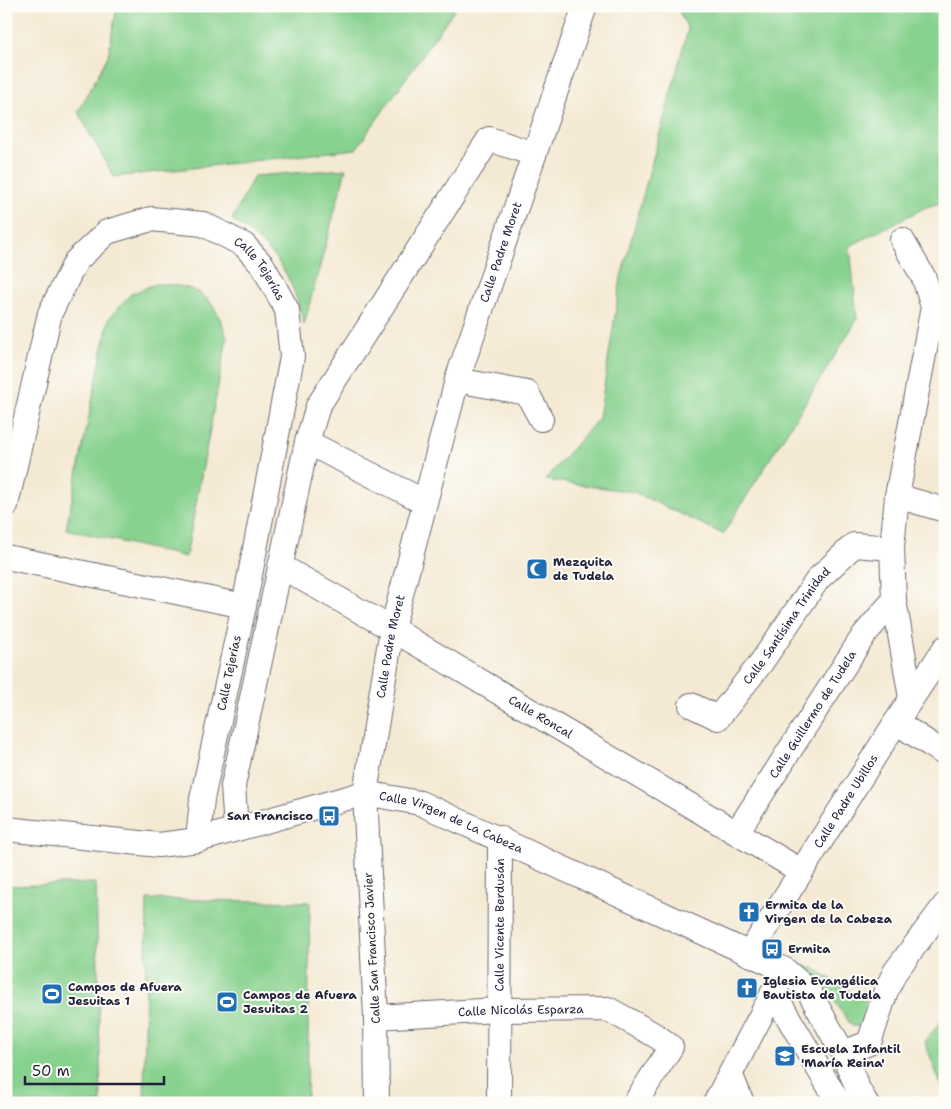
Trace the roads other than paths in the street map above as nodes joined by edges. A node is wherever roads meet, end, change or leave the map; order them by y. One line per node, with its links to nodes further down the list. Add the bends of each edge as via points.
1 (585, 6): 2 (street, Calle Padre Moret)
2 (534, 154): 4 (street, Calle Padre Moret); 6 (street, via 489,139 318,406)
3 (902, 240): 7 (street, via 924,278 933,307)
4 (457, 380): 5 (street, via 527,393); 8 (street, Calle Padre Moret)
5 (541, 419)
6 (307, 442): 8 (street); 13 (street)
7 (897, 496): 10 (street); 11 (street)
8 (425, 502): 16 (street, Calle Padre Moret)
9 (6, 505): 15 (street, Calle Tejerías, via 50,313 76,261 107,232 151,219 203,224 244,245 263,266 287,310 292,357)
10 (945, 510)
11 (892, 548): 14 (street); 19 (street, Calle Santísima Trinidad, via 854,545 818,580 761,663 718,718)
12 (6, 557): 15 (street)
13 (280, 566): 16 (street, Calle Roncal); 24 (street, via 233,786)
14 (894, 600): 18 (street); 25 (street, Calle Guillermo de Tudela, via 864,635)
15 (244, 606): 27 (street, Calle Tejerías, via 202,799)
16 (392, 629): 22 (street, Calle Padre Moret); 25 (street, Calle Roncal)
17 (945, 648): 18 (street, Calle Padre Ubillos)
18 (911, 698): 20 (street, Calle Padre Ubillos)
19 (692, 705)
20 (896, 722): 21 (street); 28 (street, Calle Padre Ubillos)
21 (945, 754)
22 (365, 793): 24 (street, Calle Virgen de La Cabeza); 26 (street, Calle Virgen de La Cabeza, via 420,803); 34 (street, Calle San Francisco Javier)
23 (6, 829): 27 (street, Calle Virgen de La Cabeza, via 159,844)
24 (236, 829): 27 (street, Calle Virgen de La Cabeza)
25 (737, 832): 28 (street, Calle Roncal)
26 (500, 838): 30 (street, Calle Virgen de La Cabeza); 33 (street, Calle Vicente Berdusán)
27 (198, 840)
28 (801, 870): 30 (street, Calle Padre Ubillos)
29 (945, 905): 35 (street, via 895,972 869,1043)
30 (749, 954): 31 (street, Calle Virgen de La Cabeza)
31 (785, 970): 32 (street); 35 (street, Calle Virgen de La Cabeza, via 808,990)
32 (773, 992): 36 (street); 42 (street)
33 (498, 1010): 34 (street, Calle Nicolás Esparza); 38 (street, Calle Vicente Berdusán); 39 (street, Calle Nicolás Esparza, via 608,1009 658,1037 671,1047)
34 (376, 1017): 37 (street, Calle San Francisco Javier)
35 (843, 1053): 43 (street, Calle Virgen de La Cabeza)
36 (731, 1076): 40 (street); 41 (street)
37 (377, 1103)
38 (499, 1103)
39 (635, 1103)
40 (715, 1103)
41 (742, 1103)
42 (839, 1103)
43 (866, 1103)

